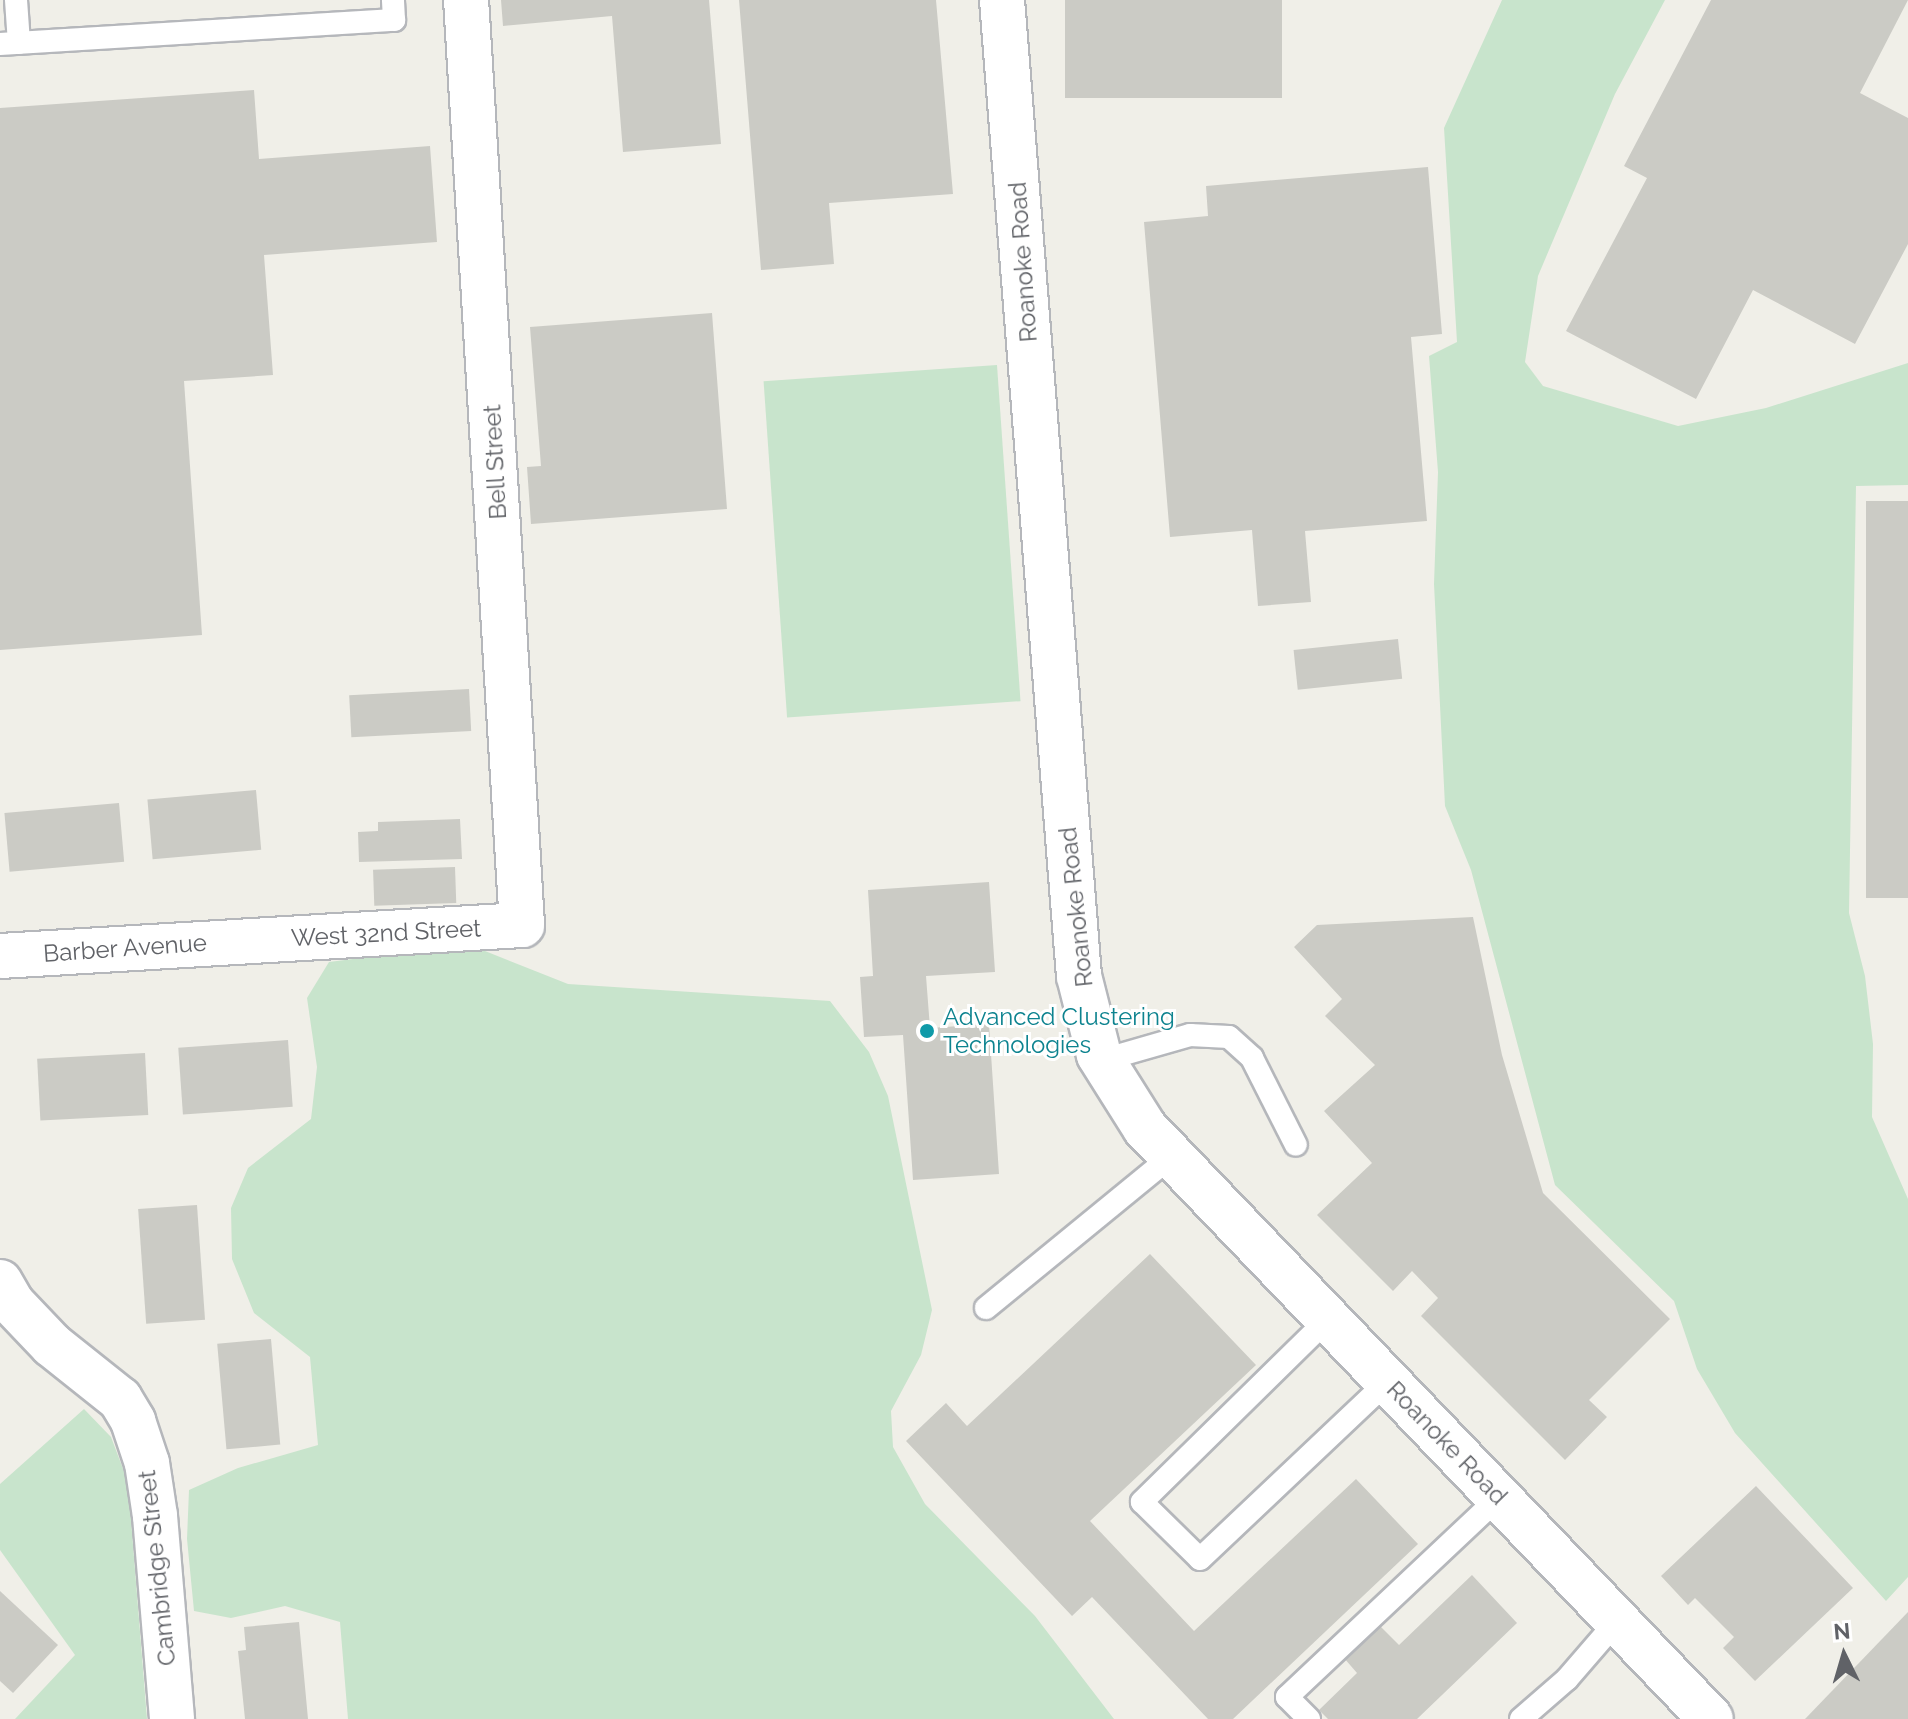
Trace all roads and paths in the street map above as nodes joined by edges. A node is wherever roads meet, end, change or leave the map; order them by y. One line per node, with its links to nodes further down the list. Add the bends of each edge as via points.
1 (16, 0): 5 (lane)
2 (393, 0): 5 (lane, via 394,20)
3 (466, 0): 6 (street, Bell Street)
4 (1002, 0): 9 (street, Roanoke Road, via 1079,976)
5 (10, 44)
6 (522, 925): 7 (street, West 32nd Street)
7 (250, 941): 8 (street, Barber Avenue)
8 (0, 956)
9 (1103, 1060): 10 (lane, via 1190,1035 1229,1037 1252,1058); 11 (street, Roanoke Road, via 1145,1128)
10 (1296, 1145)
11 (1172, 1156): 13 (lane); 14 (street, Roanoke Road)
12 (0, 1282): 18 (street, Cambridge Street, via 52,1345 120,1399 133,1421 147,1463 155,1516)
13 (986, 1308)
14 (1328, 1319): 15 (street, Roanoke Road); 15 (lane, via 1142,1502 1200,1559)
15 (1388, 1381): 16 (street, Roanoke Road)
16 (1499, 1497): 17 (street, Roanoke Road); 19 (lane, via 1287,1697)
17 (1617, 1621): 20 (lane, via 1567,1679); 21 (street, Roanoke Road)
18 (172, 1719)
19 (1309, 1719)
20 (1521, 1719)
21 (1711, 1719)

